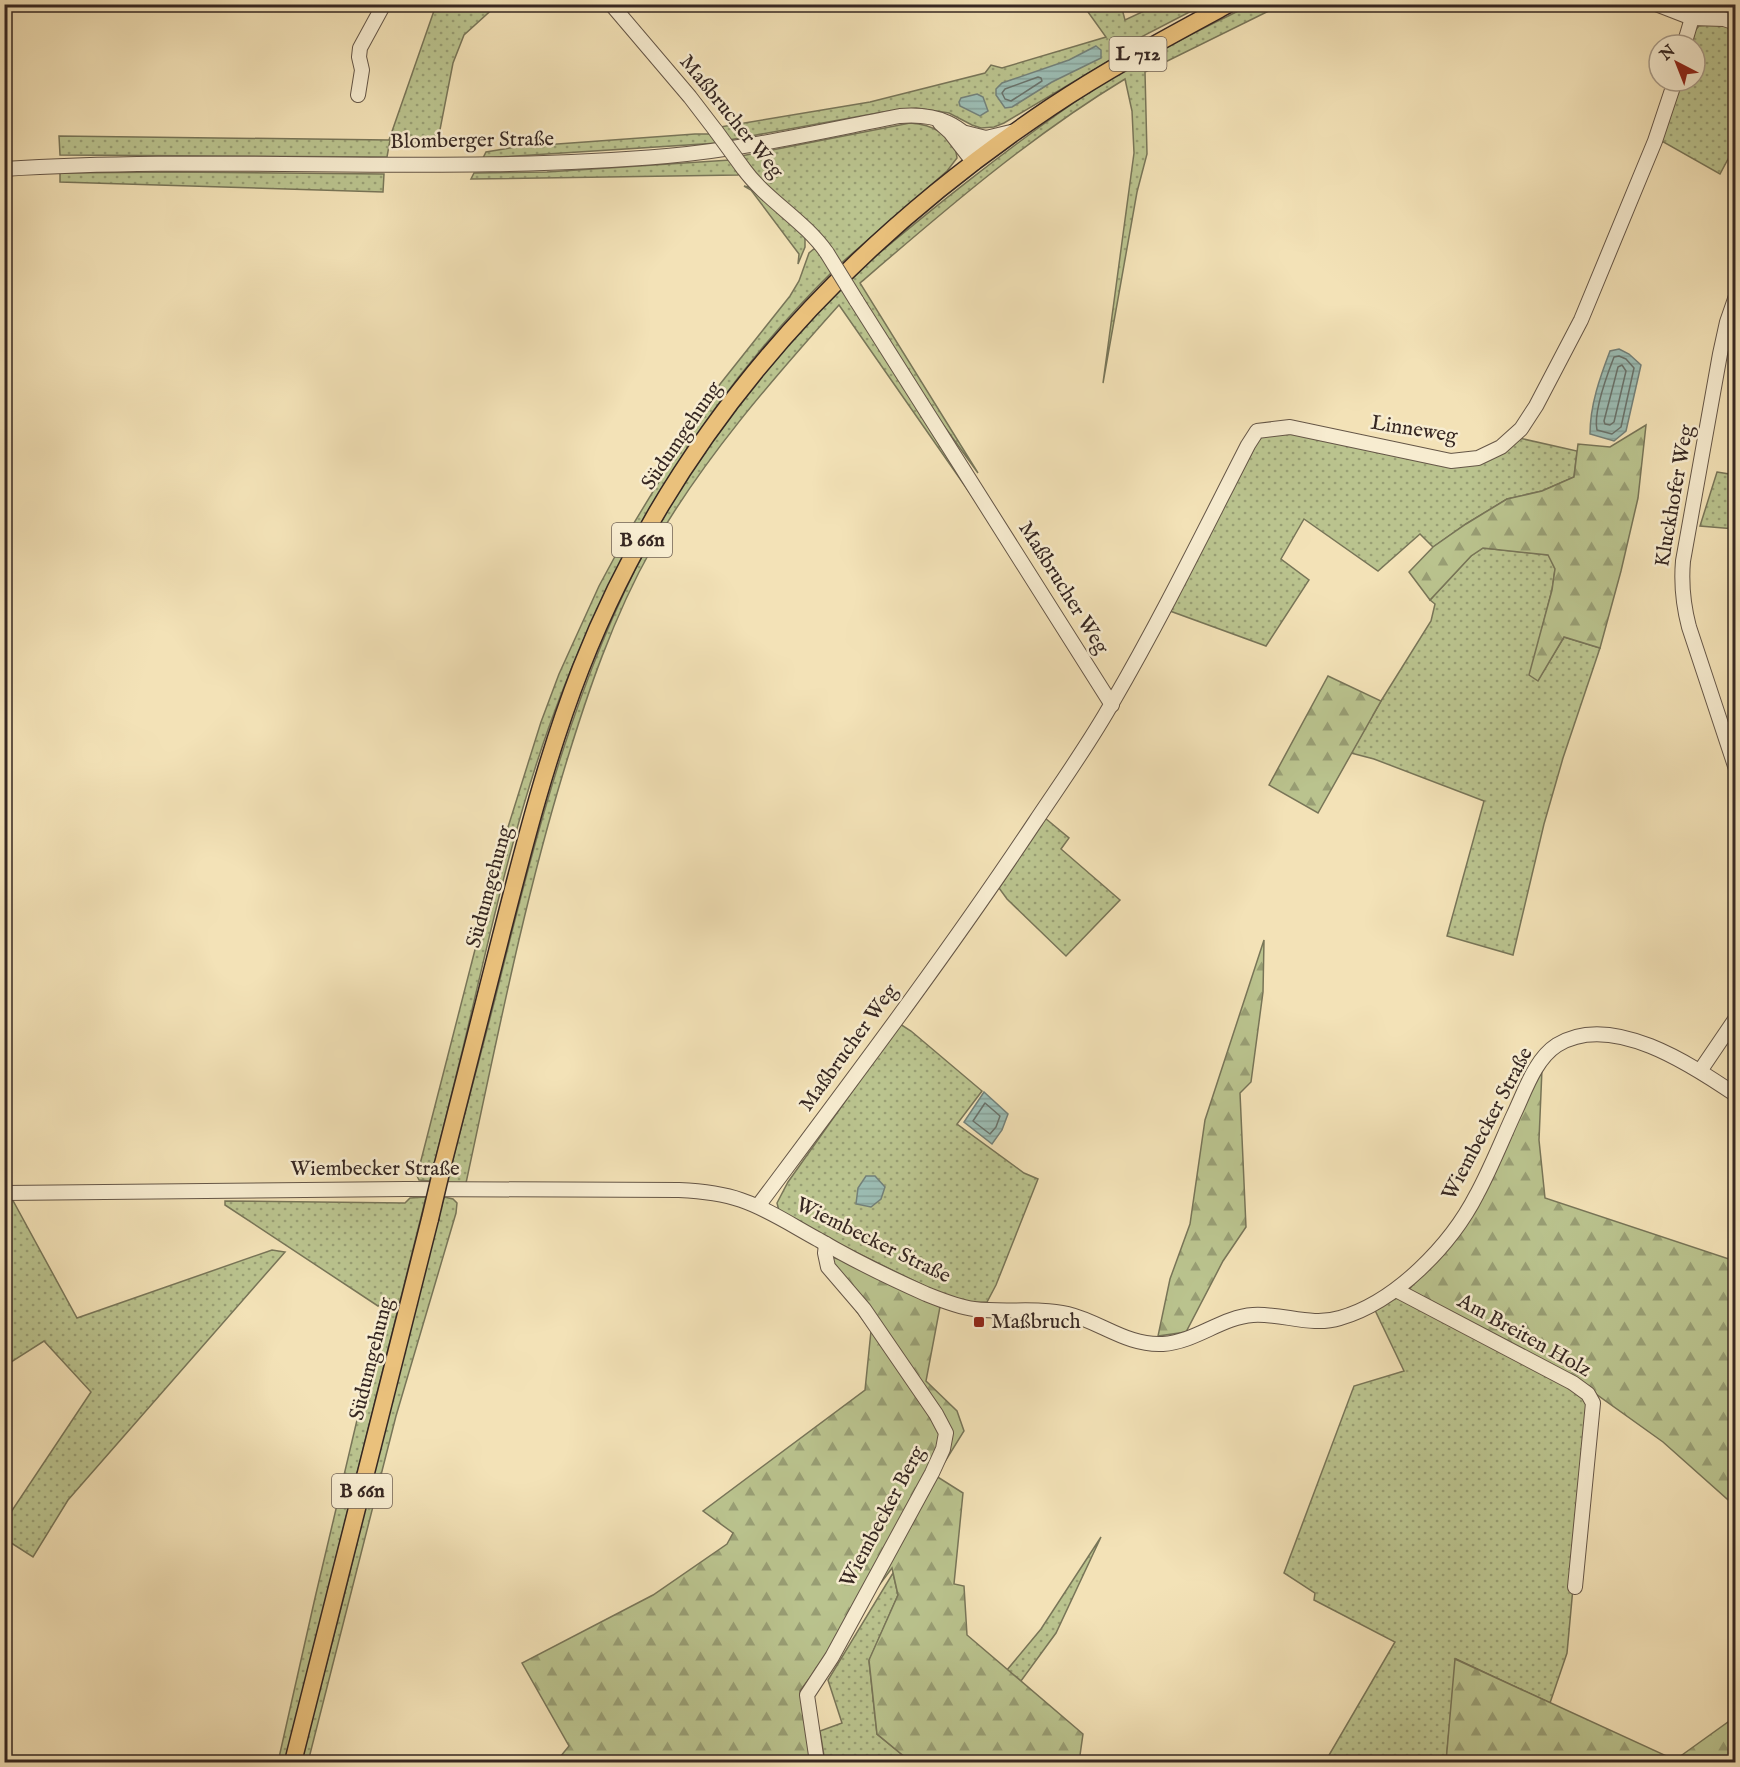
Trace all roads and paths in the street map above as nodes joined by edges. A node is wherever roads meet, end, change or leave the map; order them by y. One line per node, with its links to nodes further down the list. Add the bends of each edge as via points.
1 (611, 4): 16 (street, Maßbrucher Weg, bridge, via 690,97 761,190 814,236 827,254)
2 (1229, 4): 11 (main road, L 712, via 1149,47)
3 (1656, 4): 5 (street)
4 (382, 7): 9 (street, via 360,48)
5 (1692, 18): 6 (street); 7 (street)
6 (1732, 19)
7 (1688, 33)
8 (1671, 93): 16 (street, Linneweg, via 1581,320 1521,429 1501,447 1478,458 1451,461 1290,427 1257,431)
9 (358, 95)
10 (936, 119): 12 (street, Blomberger Straße); 13 (street); 14 (street, Blomberger Straße, via 900,116 741,147 605,160 421,165 172,163)
11 (1020, 129): 12 (street, via 986,138); 13 (main road, L 712)
12 (966, 133): 13 (street, Blomberger Straße)
13 (979, 159): 26 (main road, Südumgehung / B 66n, bridge, via 877,242 828,288 737,393 641,542 582,666 553,745 523,849)
14 (4, 169)
15 (1736, 296): 17 (street, Kluckhofer Weg, via 1720,354 1681,583 1689,627)
16 (1112, 705): 22 (street, Maßbrucher Weg, via 990,890)
17 (1736, 769)
18 (1736, 1018): 19 (street)
19 (1700, 1071): 20 (street, Wiembecker Straße); 24 (street, Wiembecker Straße, via 1657,1048 1620,1038 1572,1037 1557,1045 1535,1070 1470,1207 1441,1245)
20 (1736, 1095)
21 (4, 1193): 22 (street, Wiembecker Straße, via 679,1190 725,1195)
22 (758, 1206): 23 (street, Wiembecker Straße)
23 (826, 1244): 24 (street, Wiembecker Straße, via 954,1304 971,1309 1068,1314 1119,1336 1150,1344 1181,1340 1250,1315 1312,1322 1340,1318); 27 (street, Wiembecker Berg, via 828,1267 864,1309 946,1433 932,1473 832,1657 807,1695)
24 (1396, 1290): 25 (street, Am Breiten Holz, via 1574,1383 1588,1394 1593,1403)
25 (1575, 1587)
26 (294, 1762)
27 (817, 1762)

